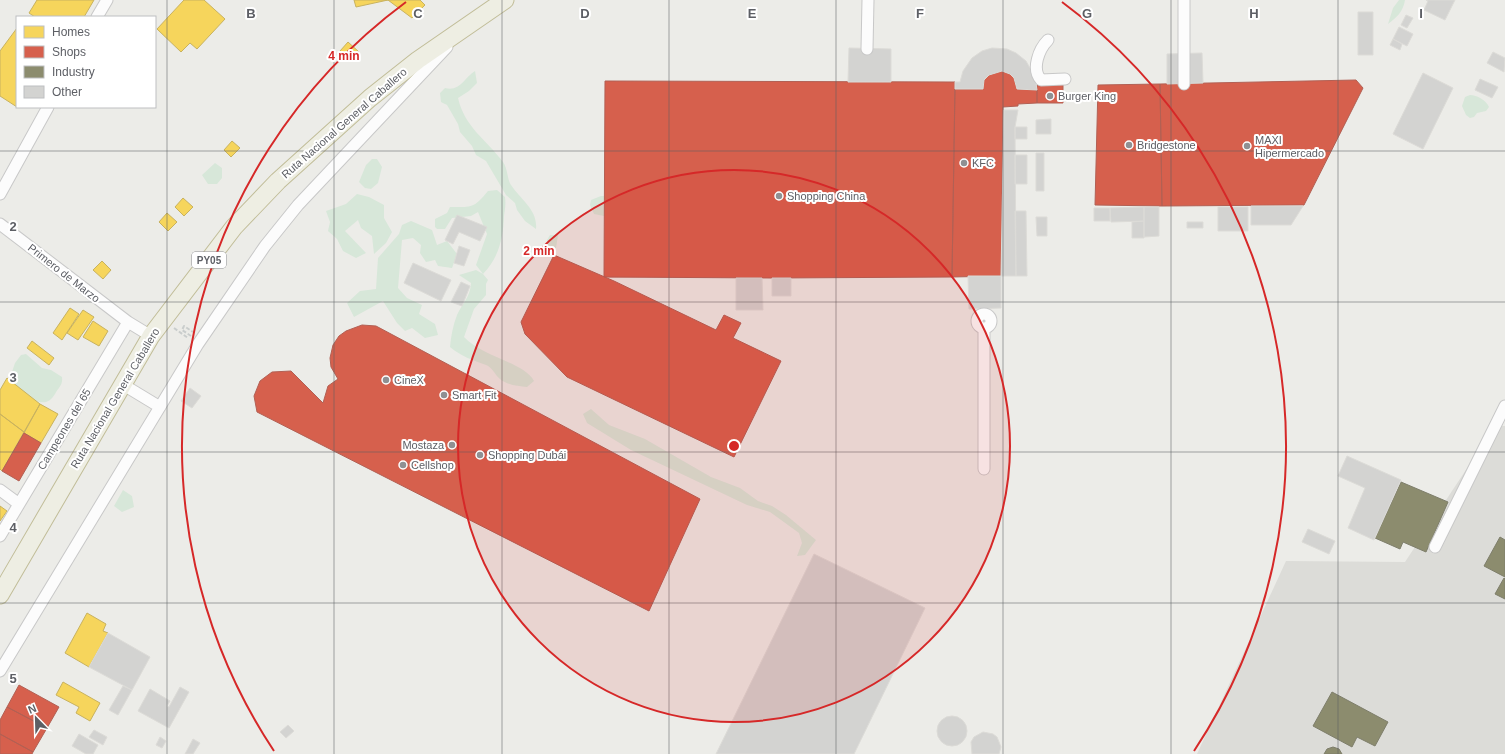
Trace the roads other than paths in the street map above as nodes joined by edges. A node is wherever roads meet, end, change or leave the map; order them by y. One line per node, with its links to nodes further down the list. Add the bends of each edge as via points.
1 (107, 0): 5 (street)
2 (505, 0): 6 (highway, Ruta Nacional General Caballero / PY05)
3 (868, 0): 8 (street)
4 (1184, 0): 10 (street)
5 (99, 16)
6 (469, 23): 16 (highway, Ruta Nacional General Caballero / PY05, via 370,98 278,181 234,227); 19 (street, via 298,205 265,246 198,344)
7 (1048, 40): 9 (street, via 1041,46 1038,76 1041,80)
8 (867, 49)
9 (1066, 79)
10 (1184, 84)
11 (47, 108): 12 (street)
12 (0, 194)
13 (0, 224): 15 (street, Primero de Marzo)
14 (984, 311): 20 (street, via 977,320 978,325 984,328)
15 (128, 322): 16 (street, Primero de Marzo); 22 (street, Campeones del 65)
16 (151, 336): 17 (highway, Ruta Nacional General Caballero / PY05)
17 (122, 384): 19 (street); 25 (highway, Ruta Nacional General Caballero / PY05)
18 (1505, 406): 24 (street)
19 (160, 407): 26 (street)
20 (984, 469)
21 (0, 490): 22 (street)
22 (19, 504): 23 (street, Campeones del 65)
23 (0, 536)
24 (1435, 547)
25 (0, 595)
26 (0, 671)

